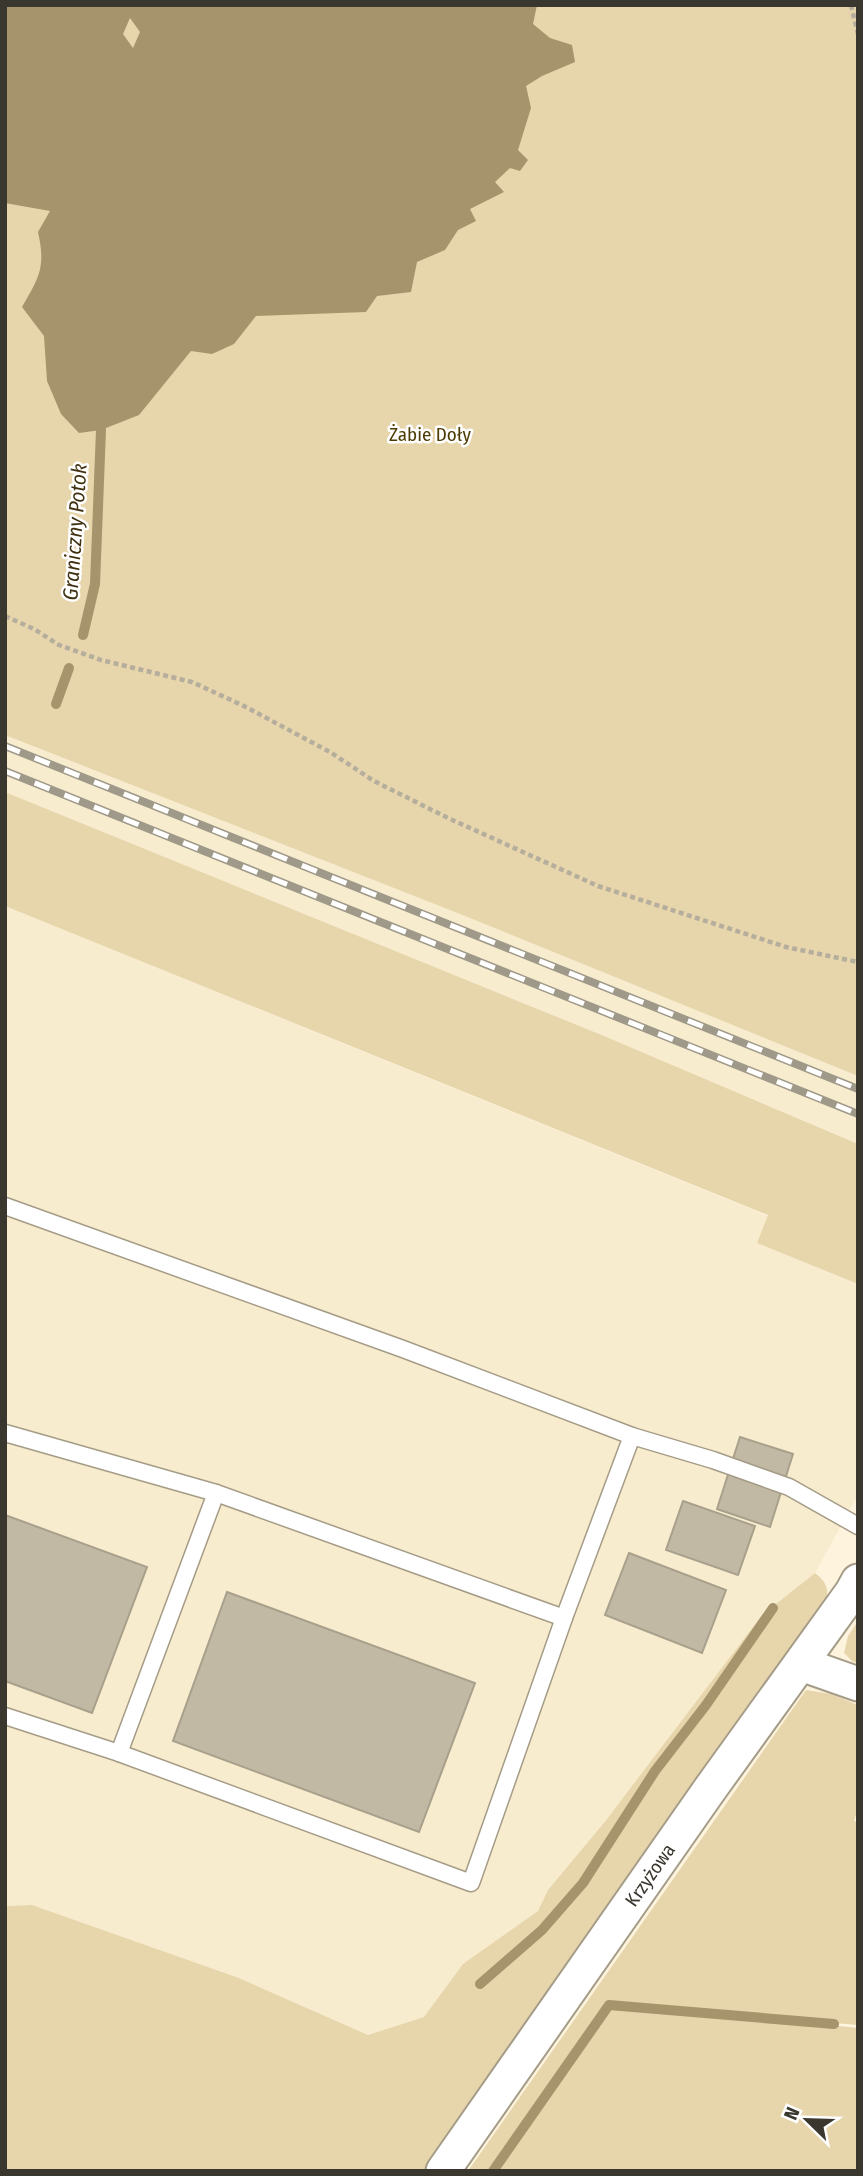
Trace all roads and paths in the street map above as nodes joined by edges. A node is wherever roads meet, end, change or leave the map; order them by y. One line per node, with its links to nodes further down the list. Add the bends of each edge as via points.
1 (851, 5): 2 (path)
2 (858, 34)
3 (5, 616): 4 (path, via 101,660 202,687 331,752 374,781 598,886 786,947)
4 (858, 962)
5 (5, 1206): 7 (lane)
6 (5, 1433): 8 (lane)
7 (632, 1436): 9 (lane, via 789,1487); 11 (lane)
8 (216, 1493): 11 (lane); 15 (lane)
9 (858, 1526)
10 (858, 1581): 12 (street, Krzyżowa)
11 (564, 1618): 15 (lane, via 471,1883)
12 (801, 1664): 13 (street); 16 (street, Krzyżowa)
13 (858, 1684)
14 (5, 1716): 15 (lane)
15 (119, 1753)
16 (443, 2171)

